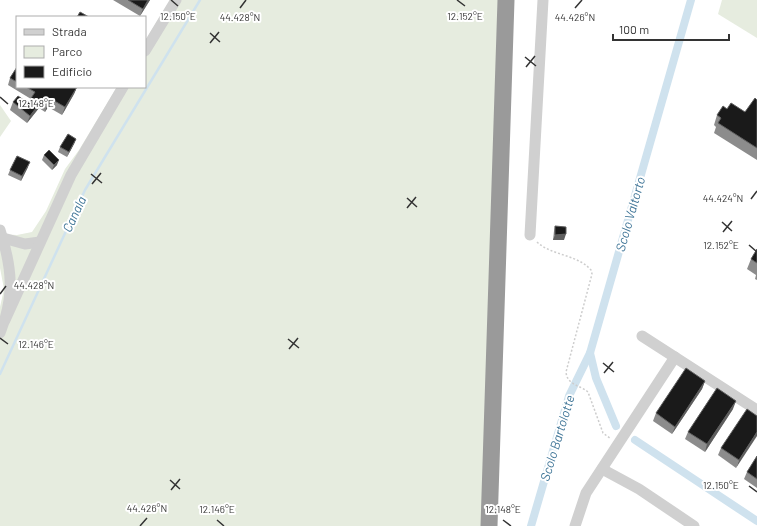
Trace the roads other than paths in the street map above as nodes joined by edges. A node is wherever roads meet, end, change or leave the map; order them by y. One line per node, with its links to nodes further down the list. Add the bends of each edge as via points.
1 (176, 0): 5 (street)
2 (506, 0): 16 (highway)
3 (516, 0): 17 (highway)
4 (543, 0): 8 (street)
5 (146, 49)
6 (122, 88): 9 (street, via 70,175)
7 (1, 234): 9 (street, via 25,244); 10 (street, via 8,256 11,284)
8 (530, 235)
9 (40, 242): 10 (street)
10 (5, 320): 11 (street)
11 (0, 333)
12 (642, 336): 13 (street)
13 (675, 358): 14 (street); 15 (street)
14 (757, 410)
15 (602, 469): 18 (street, via 586,493); 19 (street, via 640,489)
16 (489, 526)
17 (500, 526)
18 (575, 526)
19 (694, 526)

